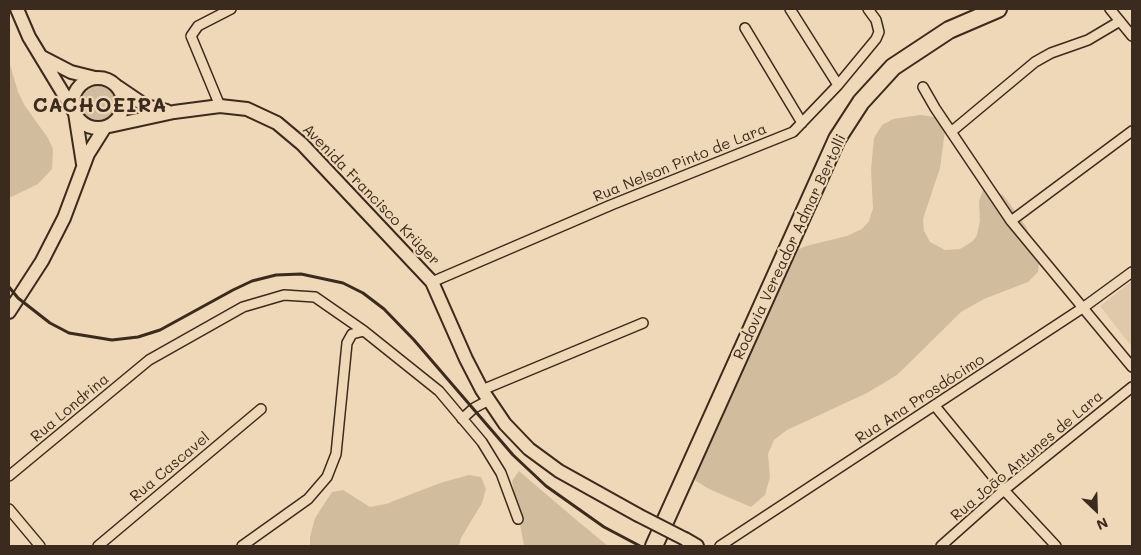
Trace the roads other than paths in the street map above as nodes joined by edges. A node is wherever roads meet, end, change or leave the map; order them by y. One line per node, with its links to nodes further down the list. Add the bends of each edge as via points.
1 (17, 9): 10 (main road)
2 (231, 9): 15 (street, via 198,26 191,36)
3 (790, 9): 12 (street)
4 (868, 9): 12 (street, Rua Nelson Pinto de Lara, via 880,32)
5 (998, 9): 43 (highway, Rodovia Vereador Admar Bertolli, via 949,30 893,67 861,102 837,139)
6 (1112, 10): 7 (street)
7 (1120, 21): 9 (street); 21 (street, via 1088,40 1035,62)
8 (745, 28): 18 (street)
9 (1132, 36)
10 (41, 57): 11 (main road, via 66,70); 17 (main road)
11 (95, 78): 14 (main road, via 108,80); 17 (main road, via 87,80 76,90 73,98)
12 (838, 85): 18 (street, Rua Nelson Pinto de Lara)
13 (923, 87): 21 (street)
14 (118, 88): 16 (main road, Avenida Francisco Krüger, via 146,106); 19 (main road, via 124,103 122,111 112,124)
15 (220, 106): 16 (main road, Avenida Francisco Krüger); 25 (main road, Avenida Francisco Krüger, via 247,109 277,123 370,214)
16 (174, 112): 19 (main road, Avenida Francisco Krüger)
17 (75, 113): 19 (main road, via 90,127); 22 (main road)
18 (802, 123): 25 (street, Rua Nelson Pinto de Lara, via 793,132)
19 (104, 127): 22 (main road)
20 (1132, 131): 23 (street)
21 (951, 132): 23 (street)
22 (83, 166): 27 (main road, via 64,218 42,261)
23 (1011, 221): 26 (street)
24 (1132, 272): 26 (street, Rua Ana Prosdócimo)
25 (432, 282): 32 (main road, Avenida Francisco Krüger)
26 (1084, 307): 30 (street); 33 (street, Rua Ana Prosdócimo)
27 (9, 312)
28 (643, 323): 32 (street)
29 (364, 331): 35 (street, Rua Londrina, via 439,391); 36 (street, Rua Londrina, via 315,297 284,295 243,307 148,360); 42 (street, via 352,334 346,343 336,454 327,477 308,499)
30 (1132, 367)
31 (1132, 387): 37 (street, Rua João Antunes de Lara)
32 (486, 395): 35 (street); 44 (main road, Avenida Francisco Krüger, bridge, via 505,424 529,449 559,471)
33 (935, 406): 37 (street); 45 (street, Rua Ana Prosdócimo)
34 (261, 409): 41 (street, Rua Cascavel)
35 (462, 419): 39 (street, Rua Londrina, via 482,442 501,473)
36 (9, 476)
37 (1004, 490): 46 (street, Rua João Antunes de Lara); 47 (street)
38 (9, 509): 40 (street)
39 (518, 519)
40 (40, 546)
41 (98, 546)
42 (242, 546)
43 (654, 546)
44 (697, 546)
45 (720, 546)
46 (941, 546)
47 (1056, 546)

